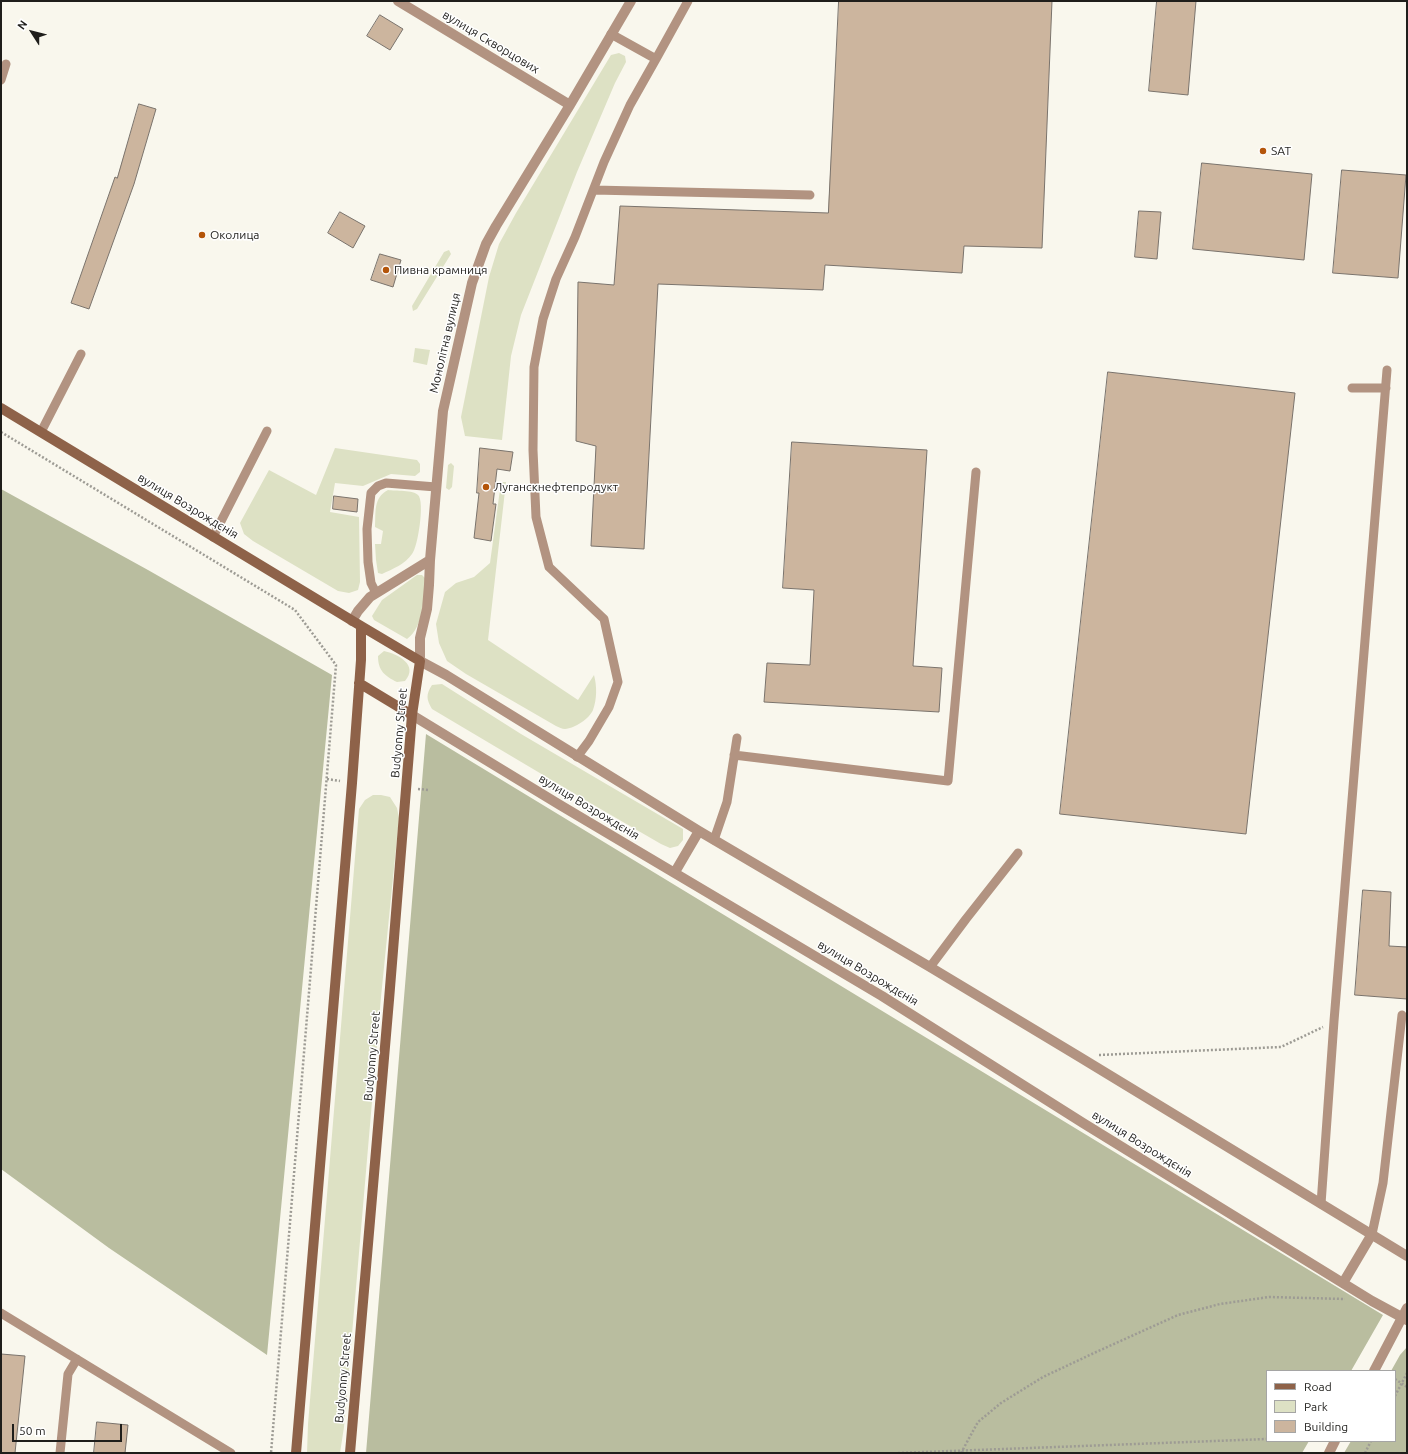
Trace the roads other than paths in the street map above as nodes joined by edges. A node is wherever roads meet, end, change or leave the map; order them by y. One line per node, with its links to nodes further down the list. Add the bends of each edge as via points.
1 (398, 1): 8 (street, вулиця Скворцових)
2 (631, 1): 4 (street, Монолітна вулиця)
3 (688, 1): 5 (lane)
4 (611, 34): 5 (lane); 8 (street, Монолітна вулиця)
5 (656, 59): 9 (lane, via 630,105)
6 (6, 64): 7 (lane)
7 (1, 80)
8 (570, 106): 19 (street, Монолітна вулиця, via 492,232 479,261 443,411)
9 (594, 190): 10 (lane); 29 (lane, via 556,279 534,367 533,450 536,517 549,567 604,619 618,682 609,707)
10 (810, 195)
11 (81, 354): 17 (lane)
12 (1387, 370): 14 (lane)
13 (1352, 388): 14 (lane)
14 (1386, 388): 36 (lane)
15 (1, 408): 17 (main road, вулиця Возрождєнія)
16 (267, 431): 20 (lane)
17 (41, 432): 20 (main road, вулиця Возрождєнія)
18 (976, 472): 28 (lane, via 948,781)
19 (436, 487): 21 (street, Монолітна вулиця); 22 (lane, via 386,483 371,493 367,529 368,562 371,583)
20 (213, 537): 23 (main road, вулиця Возрождєнія)
21 (430, 560): 22 (street); 24 (street, Монолітна вулиця, via 427,609 420,638)
22 (376, 593): 23 (street, via 363,604)
23 (357, 624): 24 (main road, вулиця Возрождєнія); 25 (main road)
24 (420, 661): 26 (main road, Budyonny Street); 29 (street, вулиця Возрождєнія)
25 (359, 683): 26 (main road, вулиця Возрождєнія); 48 (main road)
26 (412, 715): 33 (street, вулиця Возрождєнія); 49 (main road, Budyonny Street)
27 (737, 738): 28 (lane)
28 (734, 755): 31 (lane, via 727,802)
29 (577, 757): 30 (street, вулиця Возрождєнія)
30 (698, 831): 31 (street, вулиця Возрождєнія); 33 (street)
31 (714, 840): 34 (street, вулиця Возрождєнія)
32 (1018, 853): 34 (lane)
33 (675, 872): 39 (street, вулиця Возрождєнія, via 882,996)
34 (930, 966): 36 (street, вулиця Возрождєнія)
35 (1402, 1015): 37 (lane, via 1382,1183)
36 (1321, 1204): 37 (street, вулиця Возрождєнія)
37 (1372, 1234): 38 (street, вулиця Возрождєнія); 39 (street)
38 (1407, 1256)
39 (1343, 1283): 42 (street, вулиця Возрождєнія)
40 (1407, 1308): 42 (street)
41 (1, 1313): 43 (lane)
42 (1404, 1319): 44 (street)
43 (77, 1359): 46 (lane, via 68,1374); 47 (lane)
44 (1375, 1370)
45 (1334, 1442): 50 (street)
46 (60, 1453)
47 (231, 1453)
48 (296, 1453)
49 (350, 1453)
50 (1329, 1453)

